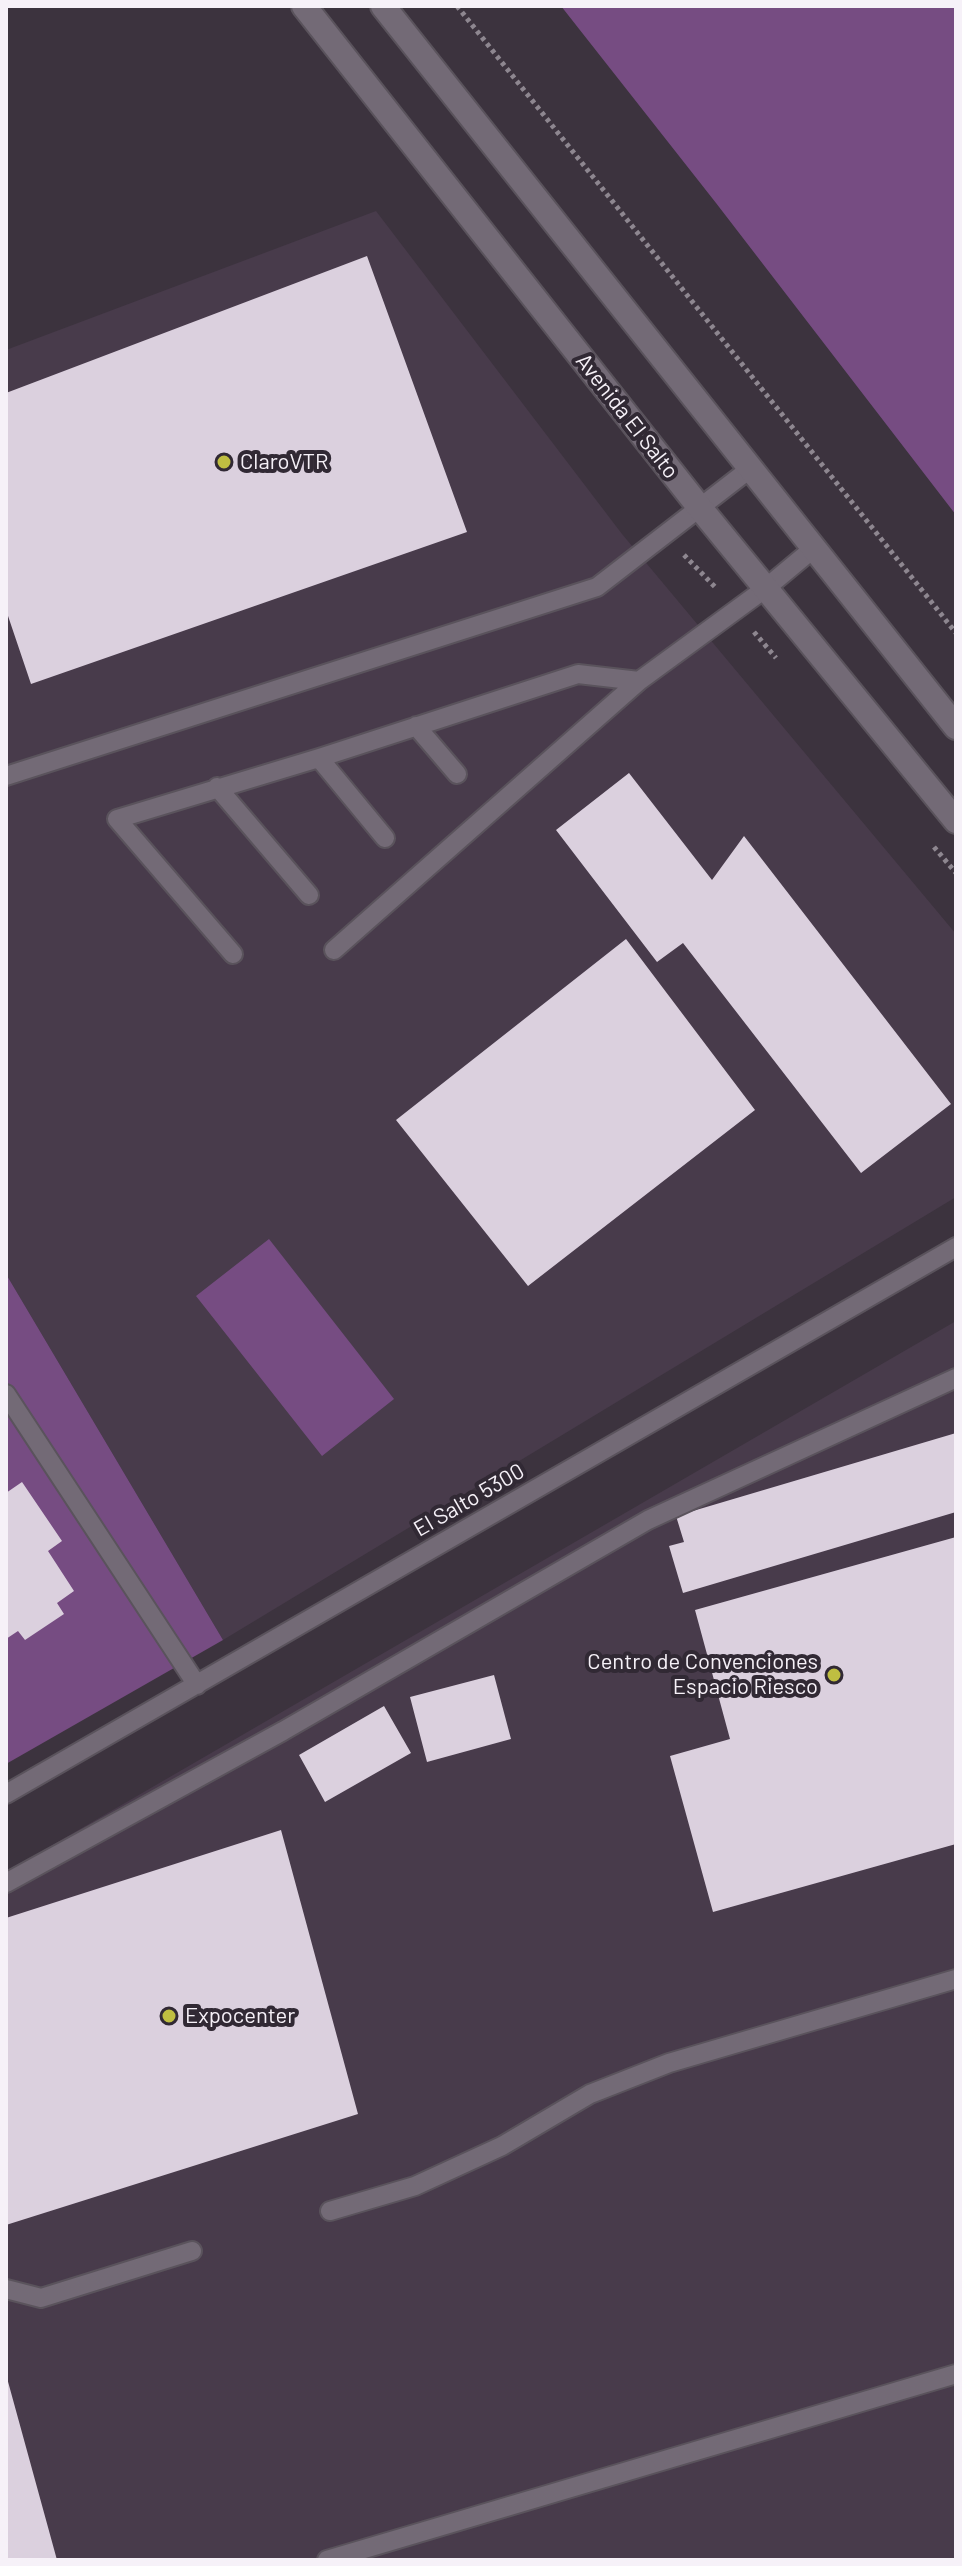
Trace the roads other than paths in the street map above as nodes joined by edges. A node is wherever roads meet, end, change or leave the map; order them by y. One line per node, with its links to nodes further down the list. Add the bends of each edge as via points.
1 (304, 6): 4 (main road, Avenida El Salto)
2 (383, 6): 3 (main road)
3 (751, 468): 4 (lane); 5 (main road)
4 (700, 508): 6 (main road, Avenida El Salto); 12 (lane, via 597,587)
5 (814, 548): 6 (lane); 9 (main road)
6 (766, 588): 7 (lane); 14 (main road, Avenida El Salto)
7 (639, 681): 8 (lane, via 578,674); 17 (lane)
8 (416, 726): 10 (lane); 11 (lane)
9 (956, 727)
10 (319, 758): 13 (lane); 15 (lane)
11 (457, 774)
12 (6, 776)
13 (217, 787): 16 (lane); 18 (lane, via 117,819)
14 (956, 821)
15 (385, 838)
16 (309, 895)
17 (334, 950)
18 (233, 954)
19 (956, 1247): 22 (lane, El Salto 5300)
20 (956, 1378): 24 (lane, via 648,1520 283,1731)
21 (6, 1394): 22 (lane)
22 (197, 1685): 23 (lane, El Salto 5300)
23 (6, 1794)
24 (6, 1883)
25 (956, 1979): 26 (lane, via 669,2063 590,2094 502,2146 415,2186)
26 (330, 2211)
27 (192, 2251): 28 (lane, via 41,2298)
28 (6, 2289)
29 (956, 2374): 30 (lane)
30 (327, 2560)

